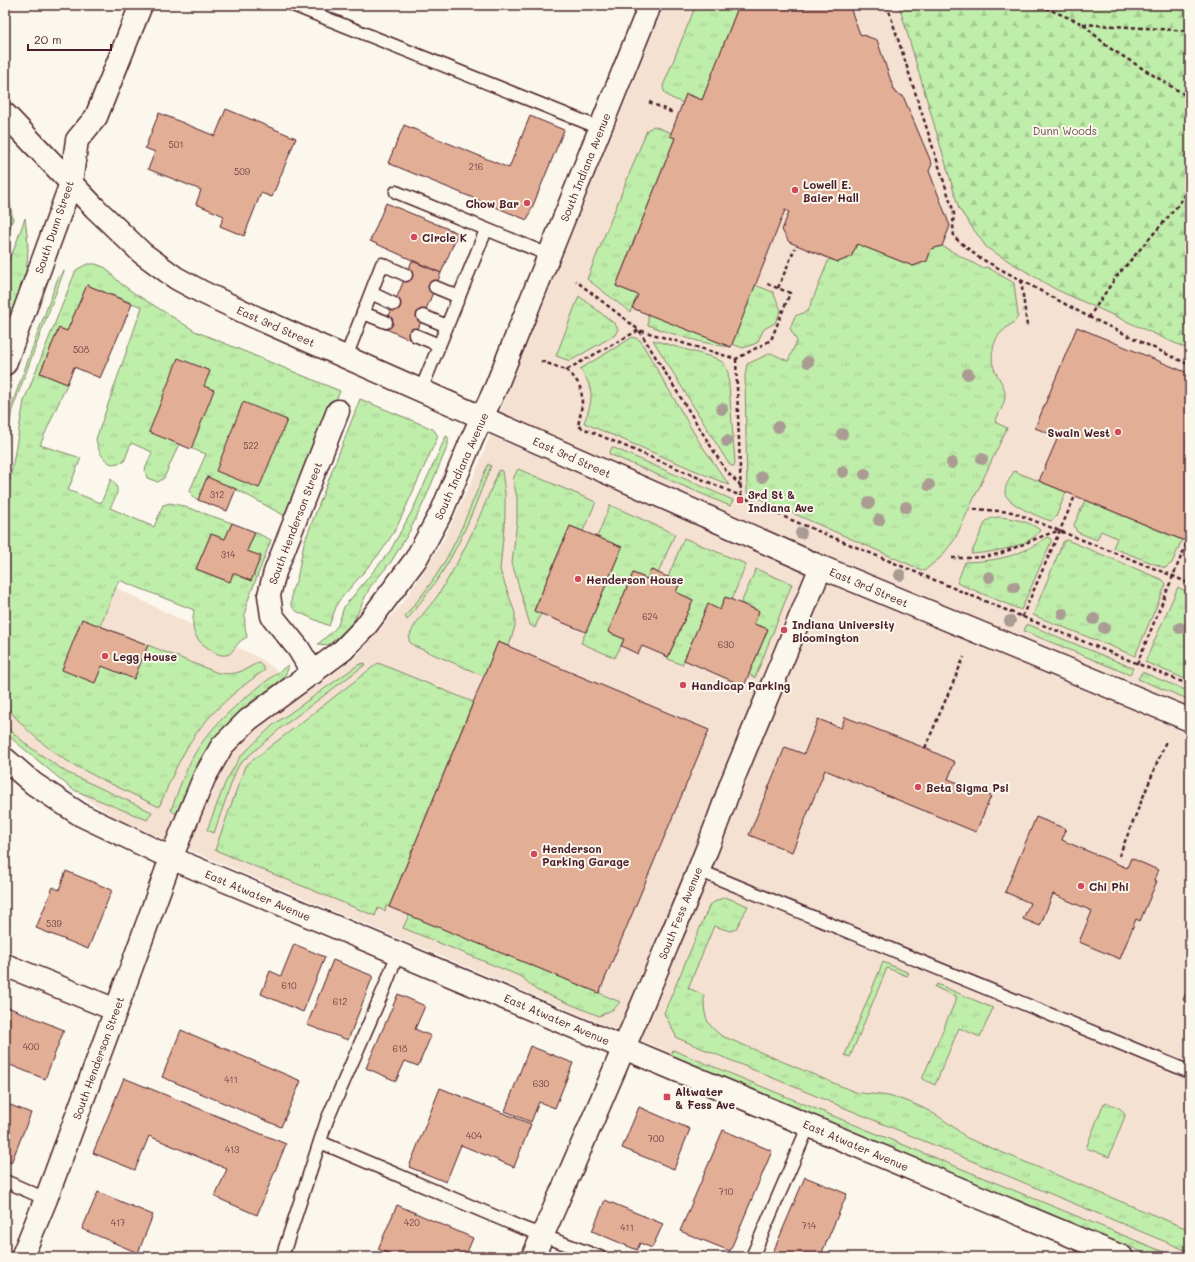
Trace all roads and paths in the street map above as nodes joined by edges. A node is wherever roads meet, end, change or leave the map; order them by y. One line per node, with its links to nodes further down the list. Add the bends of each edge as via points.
1 (141, 5): 15 (street, South Dunn Street, via 96,117 77,140)
2 (292, 5): 14 (lane)
3 (650, 5): 14 (street, South Indiana Avenue)
4 (862, 5): 5 (path, via 868,8)
5 (879, 5)
6 (887, 5): 22 (path, via 954,213 954,237 978,257)
7 (1039, 5): 8 (path)
8 (1083, 24): 9 (path); 10 (path, via 1108,48)
9 (1190, 31)
10 (1190, 98)
11 (649, 102): 12 (path)
12 (673, 113)
13 (5, 114): 15 (street, East 3rd Street)
14 (600, 128): 20 (street, South Indiana Avenue)
15 (71, 183): 39 (street, East 3rd Street, via 142,253 176,278 235,308); 42 (street, South Dunn Street)
16 (1190, 189): 32 (path, via 1116,277)
17 (396, 192): 18 (lane)
18 (486, 230): 20 (lane); 28 (lane)
19 (795, 248): 26 (path)
20 (549, 255): 47 (street, South Indiana Avenue)
21 (406, 275): 27 (lane, via 382,264)
22 (1021, 280): 32 (path); 35 (path)
23 (576, 281): 36 (path)
24 (765, 283): 26 (path)
25 (435, 287): 28 (lane)
26 (778, 288): 40 (path, via 790,293 771,340)
27 (371, 293): 29 (lane); 30 (lane)
28 (459, 297): 34 (lane)
29 (394, 304)
30 (363, 313): 33 (lane); 39 (lane)
31 (423, 316): 34 (lane)
32 (1089, 317): 43 (path)
33 (386, 322)
34 (447, 326): 38 (lane)
35 (1027, 326)
36 (639, 330): 40 (path); 44 (path); 48 (path, via 726,471)
37 (415, 335): 38 (lane)
38 (439, 345): 45 (lane)
39 (346, 357): 45 (street, East 3rd Street)
40 (736, 359): 48 (path)
41 (541, 361): 44 (path)
42 (5, 364)
43 (1190, 365)
44 (566, 370): 49 (path, via 575,377 582,392 578,426)
45 (421, 390): 47 (street, East 3rd Street)
46 (338, 411): 61 (street, South Henderson Street, via 275,572 269,595 272,616 298,648)
47 (482, 417): 55 (street, East 3rd Street); 61 (street, South Indiana Avenue, via 442,511 416,559 365,627 343,650)
48 (741, 486): 49 (path)
49 (741, 496): 58 (path, via 782,516)
50 (1075, 496): 52 (path)
51 (974, 509): 52 (path, via 1012,512)
52 (1059, 531): 54 (path, via 1002,553); 56 (path); 58 (path)
53 (1188, 542): 56 (path)
54 (952, 558)
55 (821, 567): 63 (street, East 3rd Street); 69 (street, South Fess Avenue)
56 (1173, 576): 57 (path); 60 (path)
57 (1190, 584)
58 (1022, 617): 60 (path)
59 (964, 657): 65 (path)
60 (1137, 664): 62 (path)
61 (313, 673): 68 (street, South Indiana Avenue, via 248,720 222,746 204,778)
62 (1190, 685)
63 (1190, 720)
64 (1166, 741): 67 (path)
65 (925, 748)
66 (5, 759): 68 (street, East Atwater Avenue, via 34,784 81,815)
67 (1119, 856)
68 (171, 858): 70 (street, East Atwater Avenue); 72 (street, South Henderson Street)
69 (698, 870): 73 (street, South Fess Avenue); 74 (lane)
70 (398, 953): 73 (street, East Atwater Avenue); 76 (lane)
71 (5, 965): 72 (street)
72 (116, 1010): 78 (street, South Henderson Street)
73 (625, 1048): 75 (street, East Atwater Avenue); 79 (street, South Fess Avenue)
74 (1190, 1072)
75 (809, 1126): 84 (lane); 85 (street, East Atwater Avenue)
76 (320, 1142): 79 (lane); 81 (lane)
77 (5, 1181): 78 (lane)
78 (46, 1199): 80 (street, South Henderson Street)
79 (542, 1235): 82 (street, South Fess Avenue); 83 (lane)
80 (28, 1255)
81 (282, 1257)
82 (533, 1257)
83 (600, 1257)
84 (752, 1257)
85 (1122, 1257)

